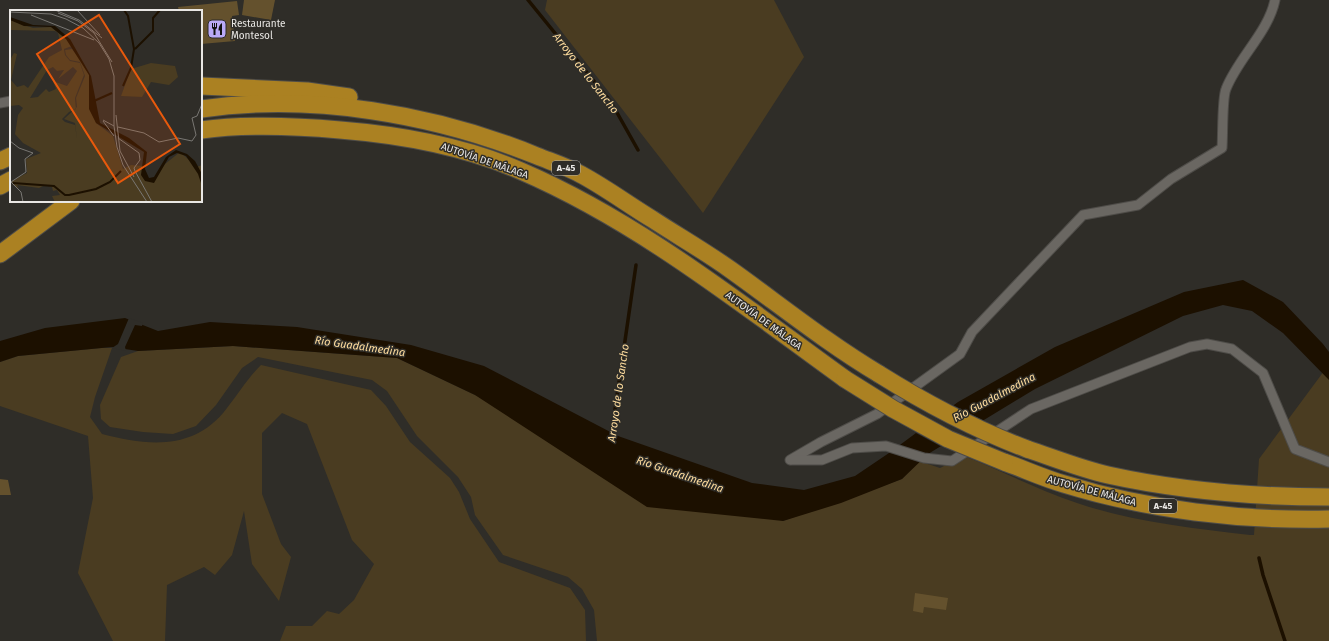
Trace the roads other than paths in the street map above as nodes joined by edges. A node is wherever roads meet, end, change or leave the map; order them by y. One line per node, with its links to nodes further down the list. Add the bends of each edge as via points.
1 (1275, 0): 16 (street, via 1272,14 1251,44 1225,90 1222,148 1171,179 1138,205 1083,215 972,332 960,354 877,414 790,460 822,460 852,448 886,446 924,458 952,461 1031,409 1190,347 1207,344 1232,349 1263,373 1295,449)
2 (202, 86): 6 (highway, via 307,91 361,98 410,107 432,114)
3 (10, 101): 4 (street)
4 (0, 103)
5 (202, 109): 6 (highway, AUTOVÍA DE MÁLAGA / A-45, via 318,105 367,110)
6 (456, 128): 17 (highway, AUTOVÍA DE MÁLAGA / A-45, bridge, via 488,137 581,174 729,268 843,352 936,409 992,436 1107,475 1182,489 1272,497)
7 (202, 130): 8 (highway, AUTOVÍA DE MÁLAGA / A-45, via 267,126)
8 (366, 132): 9 (highway, via 317,136 268,135); 18 (highway, AUTOVÍA DE MÁLAGA / A-45, bridge, via 418,139 469,153 519,170 580,198 716,285 845,379 893,409 948,439 1004,462 1064,484 1132,502 1223,515)
9 (202, 141)
10 (10, 156): 11 (highway)
11 (0, 161)
12 (10, 181): 13 (highway)
13 (0, 186)
14 (70, 202): 15 (highway)
15 (0, 254)
16 (1329, 462)
17 (1329, 497)
18 (1329, 519)

